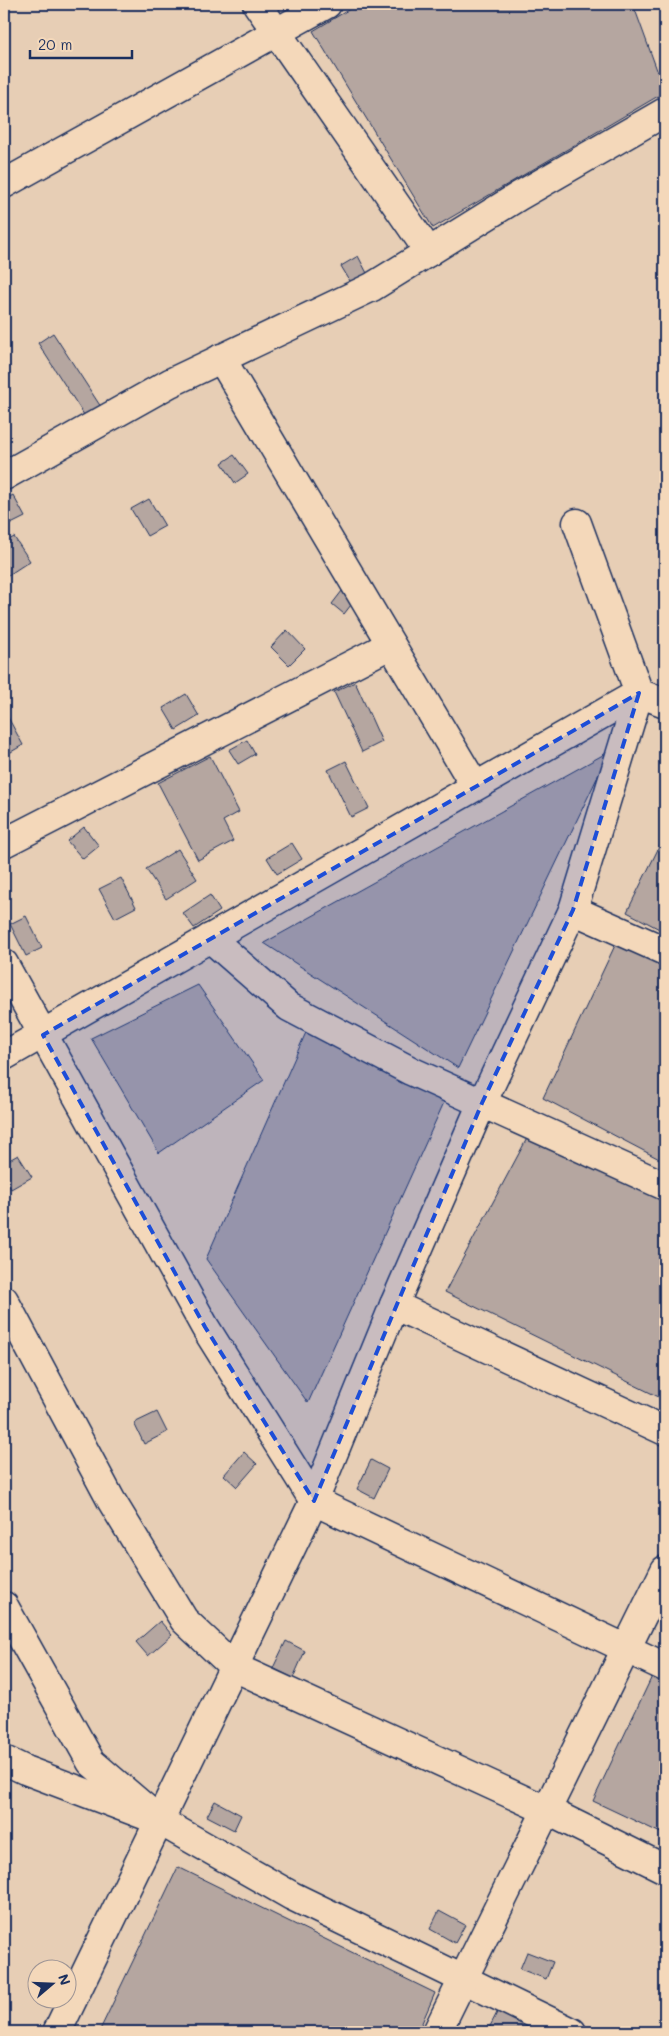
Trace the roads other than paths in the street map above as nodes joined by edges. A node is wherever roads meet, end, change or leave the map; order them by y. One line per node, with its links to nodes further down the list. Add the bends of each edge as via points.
1 (257, 4): 3 (street)
2 (327, 4): 3 (street)
3 (276, 32): 5 (street); 6 (street)
4 (665, 112): 6 (street)
5 (4, 184)
6 (429, 252): 7 (street, via 372,287)
7 (221, 358): 8 (street); 10 (street)
8 (4, 476)
9 (577, 523): 11 (street)
10 (390, 645): 13 (street); 14 (street)
11 (639, 693): 12 (street); 13 (street); 15 (street)
12 (665, 703)
13 (475, 786): 16 (street)
14 (4, 843)
15 (573, 910): 17 (street); 21 (street)
16 (210, 938): 19 (street); 21 (street, via 289,1008 411,1071)
17 (665, 951)
18 (4, 964): 19 (street)
19 (43, 1034): 20 (street); 26 (street, via 205,1327)
20 (4, 1056)
21 (482, 1103): 22 (street); 24 (street)
22 (665, 1186)
23 (4, 1300): 30 (street, via 111,1500 184,1620)
24 (394, 1305): 25 (street); 26 (street)
25 (665, 1431)
26 (314, 1501): 29 (street); 30 (street)
27 (665, 1570): 29 (street)
28 (4, 1606): 34 (street, via 91,1762)
29 (626, 1648): 31 (street); 33 (street)
30 (234, 1667): 33 (street); 34 (street)
31 (665, 1667)
32 (4, 1760): 34 (street)
33 (546, 1810): 35 (street); 36 (street)
34 (160, 1821): 36 (street, via 292,1896); 37 (street)
35 (665, 1869)
36 (463, 1979): 38 (street); 39 (street)
37 (57, 2032)
38 (437, 2032)
39 (572, 2032)

